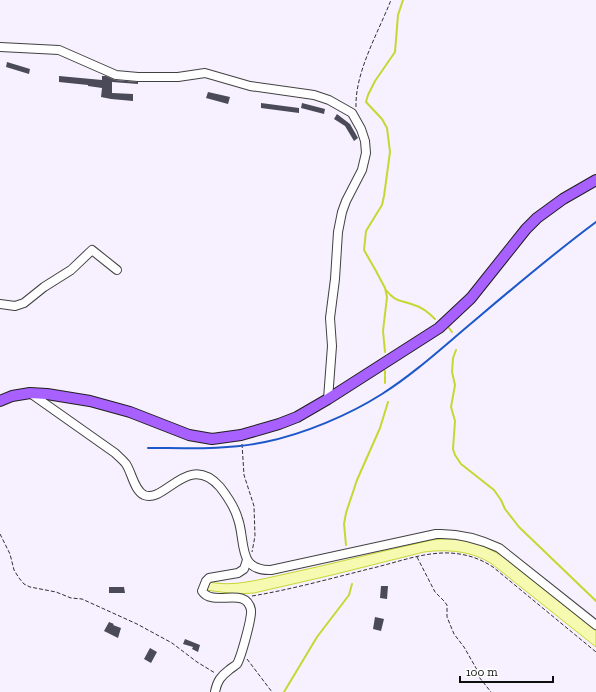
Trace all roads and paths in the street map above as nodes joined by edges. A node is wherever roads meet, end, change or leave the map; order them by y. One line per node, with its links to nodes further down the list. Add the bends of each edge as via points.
1 (390, 0): 3 (path, via 360,79 356,99)
2 (0, 47): 3 (street, via 59,50 116,75 178,77 205,73 250,86 314,95 342,106)
3 (357, 119): 8 (street, via 365,141 366,153 362,170 342,212 338,232 330,318 332,346)
4 (596, 180): 8 (main road, via 537,218 471,298 439,328)
5 (117, 270): 6 (street, via 92,250 71,270 24,303 15,306)
6 (0, 304)
7 (30, 393): 9 (main road); 10 (main road, via 104,404 195,436 212,439); 13 (street, via 115,453 126,465 143,494 158,493 181,478 194,475 213,481 226,496 238,518)
8 (328, 400): 10 (main road, via 297,417)
9 (0, 401)
10 (241, 435): 13 (path, via 244,475 254,506 256,522 253,549)
11 (0, 534): 18 (path, via 10,554 14,570 24,584 82,599 137,624 172,643)
12 (417, 557): 14 (path, via 314,583); 17 (path, via 448,553 481,559); 21 (path, via 435,592 447,605 447,617 454,634 464,647 479,677)
13 (247, 560): 14 (street, via 244,569 238,572 209,578 202,591 210,598); 15 (street, via 256,568 271,570 425,536 462,535 499,548)
14 (239, 598): 16 (street, via 249,604 251,612 246,640)
15 (596, 625)
16 (241, 650): 18 (street, via 236,664); 20 (path)
17 (596, 652)
18 (220, 677): 19 (street)
19 (215, 692)
20 (272, 692)
21 (492, 692)

